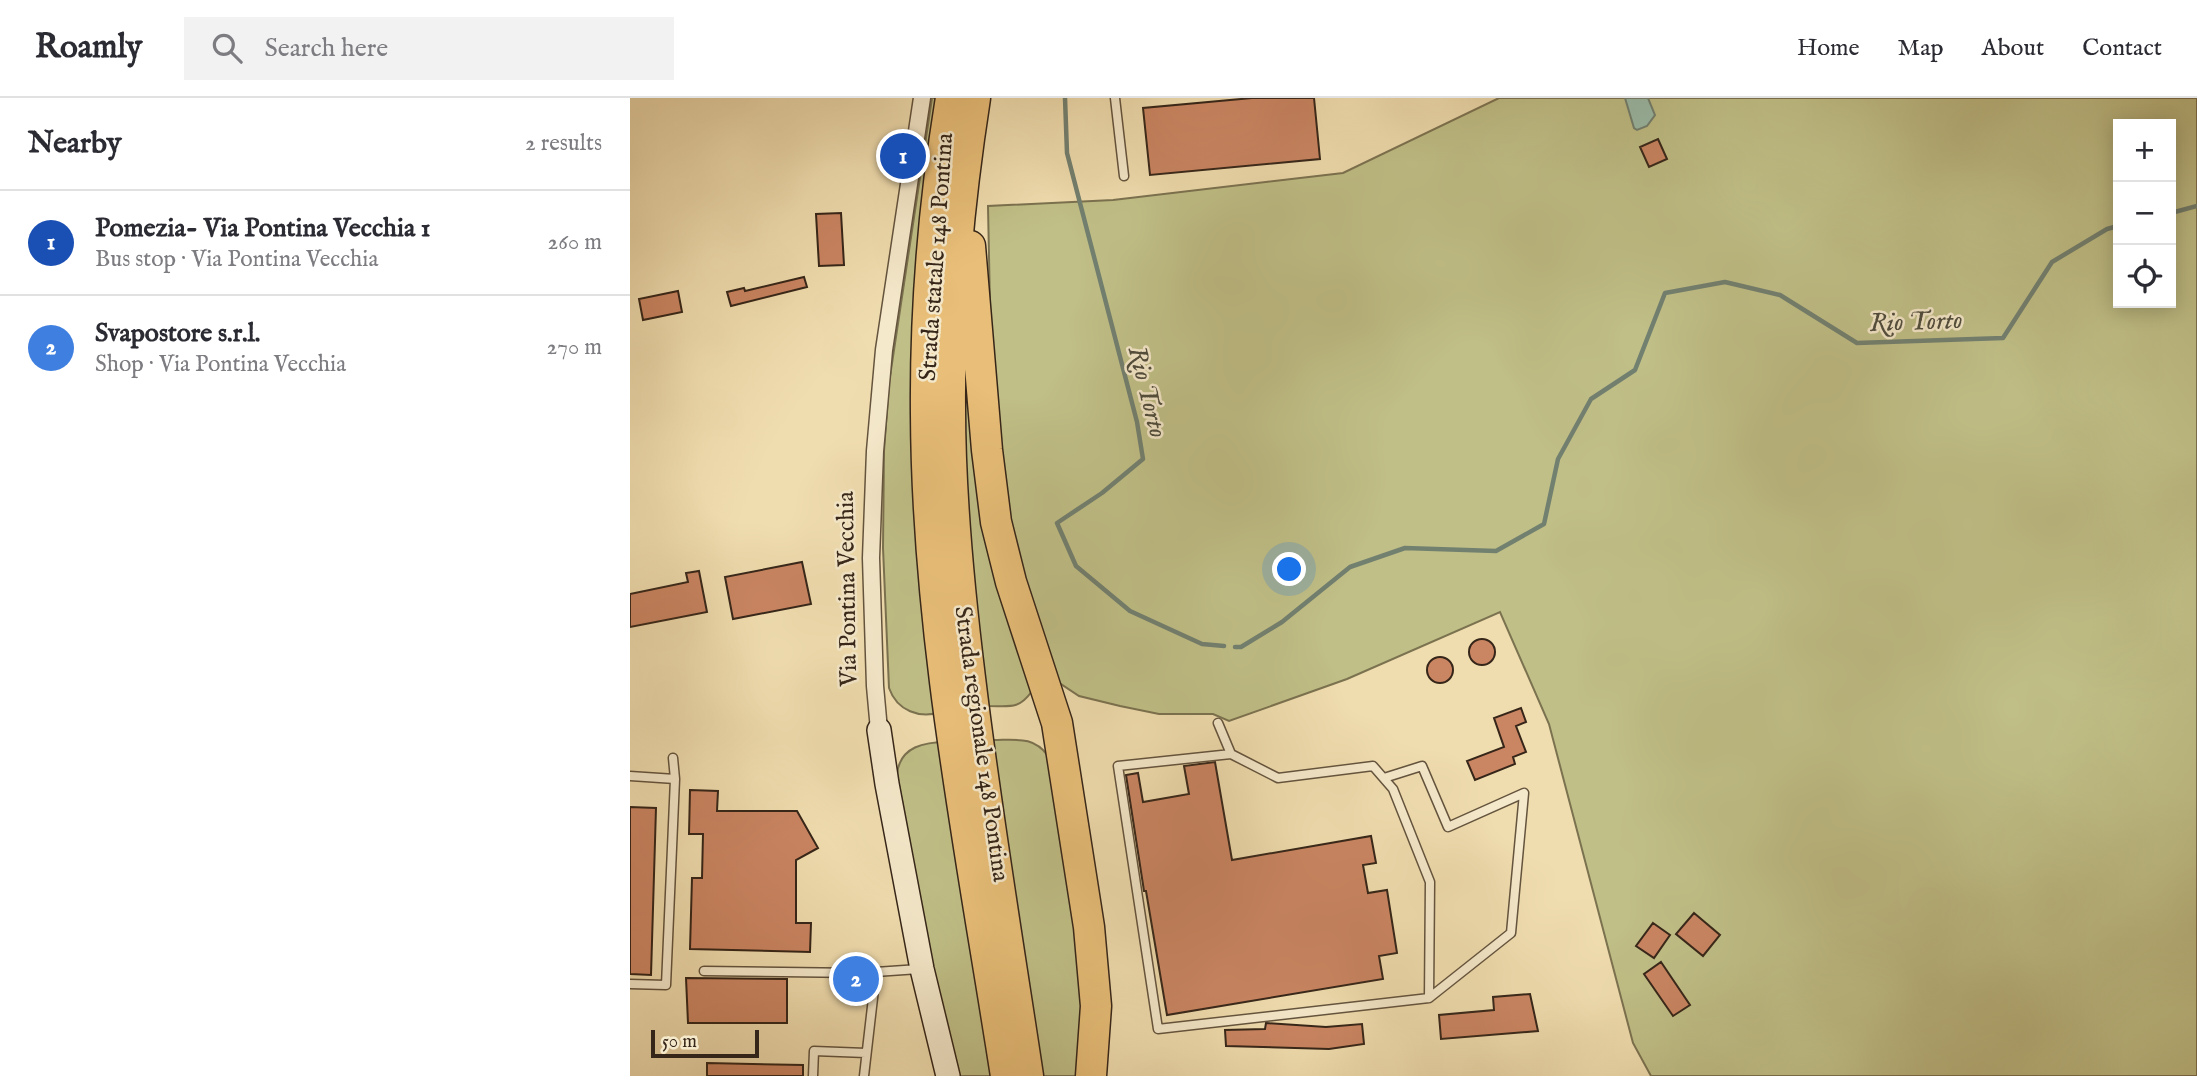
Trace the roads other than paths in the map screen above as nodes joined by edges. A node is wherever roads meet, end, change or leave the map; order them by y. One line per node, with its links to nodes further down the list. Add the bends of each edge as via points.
1 (922, 98): 9 (street, Via Pontina Vecchia, via 884,351 874,451 872,580)
2 (951, 98): 7 (highway, Strada statale 148 Pontina, via 930,285)
3 (975, 98): 5 (highway, Strada statale 148 Pontina)
4 (1115, 98): 6 (lane)
5 (964, 170): 7 (highway, Strada statale 148 Pontina); 27 (highway, via 995,515 1009,575 1057,723 1089,927 1096,1006)
6 (1125, 176)
7 (938, 414): 10 (highway, Strada regionale 148 Pontina, via 954,532)
8 (1218, 723): 11 (lane)
9 (879, 730): 16 (street, Via Pontina Vecchia)
10 (968, 752): 25 (highway, Strada regionale 148 Pontina); 26 (highway, Strada regionale 148 Pontina)
11 (1231, 754): 14 (lane, via 1278,778 1373,766); 20 (lane, via 1118,766 1158,1029)
12 (673, 758): 15 (lane)
13 (630, 776): 15 (lane)
14 (1384, 778): 20 (lane, via 1393,789 1430,882); 20 (lane, via 1422,766 1448,827 1524,793 1511,933)
15 (675, 779): 19 (lane, via 666,985)
16 (922, 969): 18 (lane); 24 (street, Via Pontina Vecchia)
17 (704, 971): 18 (lane)
18 (876, 972): 21 (lane)
19 (630, 984)
20 (1429, 998)
21 (866, 1053): 22 (lane, via 814,1051); 23 (lane)
22 (813, 1076)
23 (864, 1076)
24 (948, 1076)
25 (1006, 1076)
26 (1028, 1076)
27 (1091, 1076)

